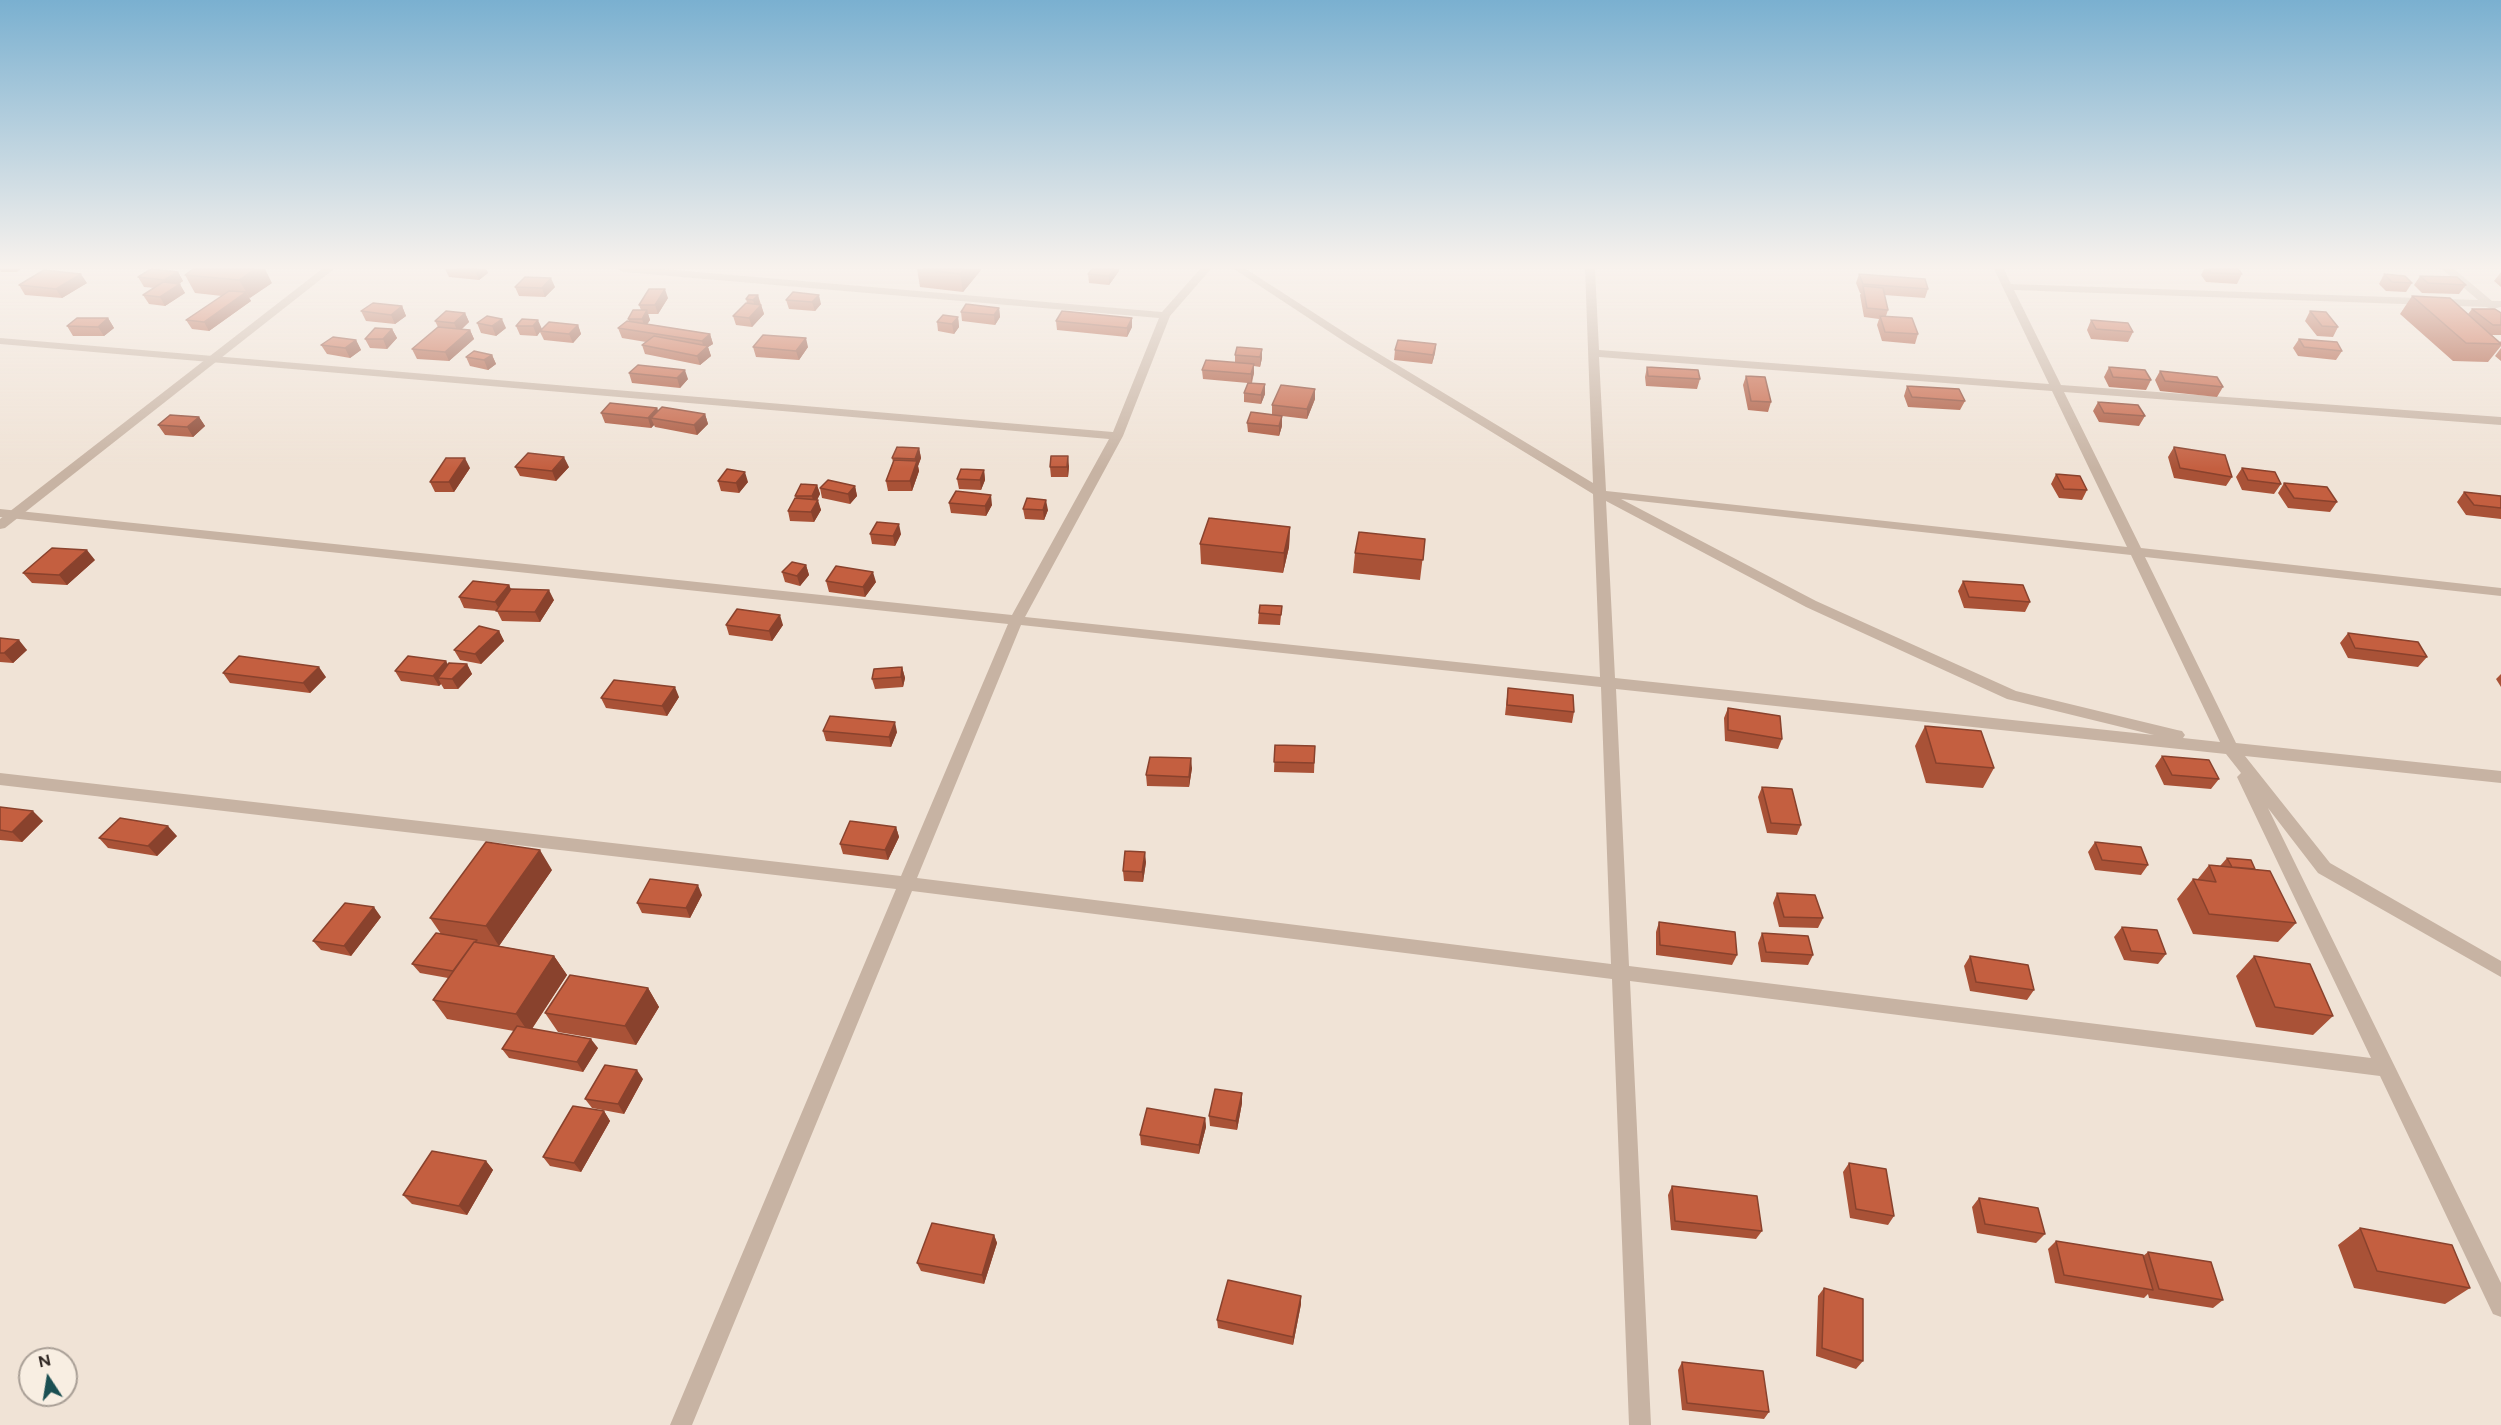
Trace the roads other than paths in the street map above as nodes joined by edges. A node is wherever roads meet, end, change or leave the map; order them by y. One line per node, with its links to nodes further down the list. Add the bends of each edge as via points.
1 (244, 336): 8 (street)
2 (1157, 336): 11 (street)
3 (1342, 336): 12 (street)
4 (1593, 336): 7 (street)
5 (2031, 336): 9 (street)
6 (0, 341): 8 (street)
7 (1594, 353): 9 (street); 12 (street)
8 (212, 360): 11 (street); 13 (street)
9 (2056, 388): 10 (street); 15 (street)
10 (2501, 421)
11 (1118, 436): 17 (street)
12 (1600, 493): 15 (street); 18 (street); 19 (street, via 1811,604 2012,694)
13 (7, 514): 14 (street); 17 (street)
14 (0, 525)
15 (2136, 552): 16 (street); 19 (street)
16 (2501, 592)
17 (1016, 621): 18 (street); 22 (street)
18 (1608, 683): 19 (street); 24 (street)
19 (2231, 749): 20 (street); 23 (street, via 2324,868); 25 (street)
20 (2501, 777)
21 (0, 779): 22 (street)
22 (907, 884): 24 (street); 27 (street)
23 (2501, 970)
24 (1620, 972): 25 (street); 28 (street)
25 (2386, 1068): 26 (street)
26 (2501, 1306)
27 (681, 1425)
28 (1640, 1425)

